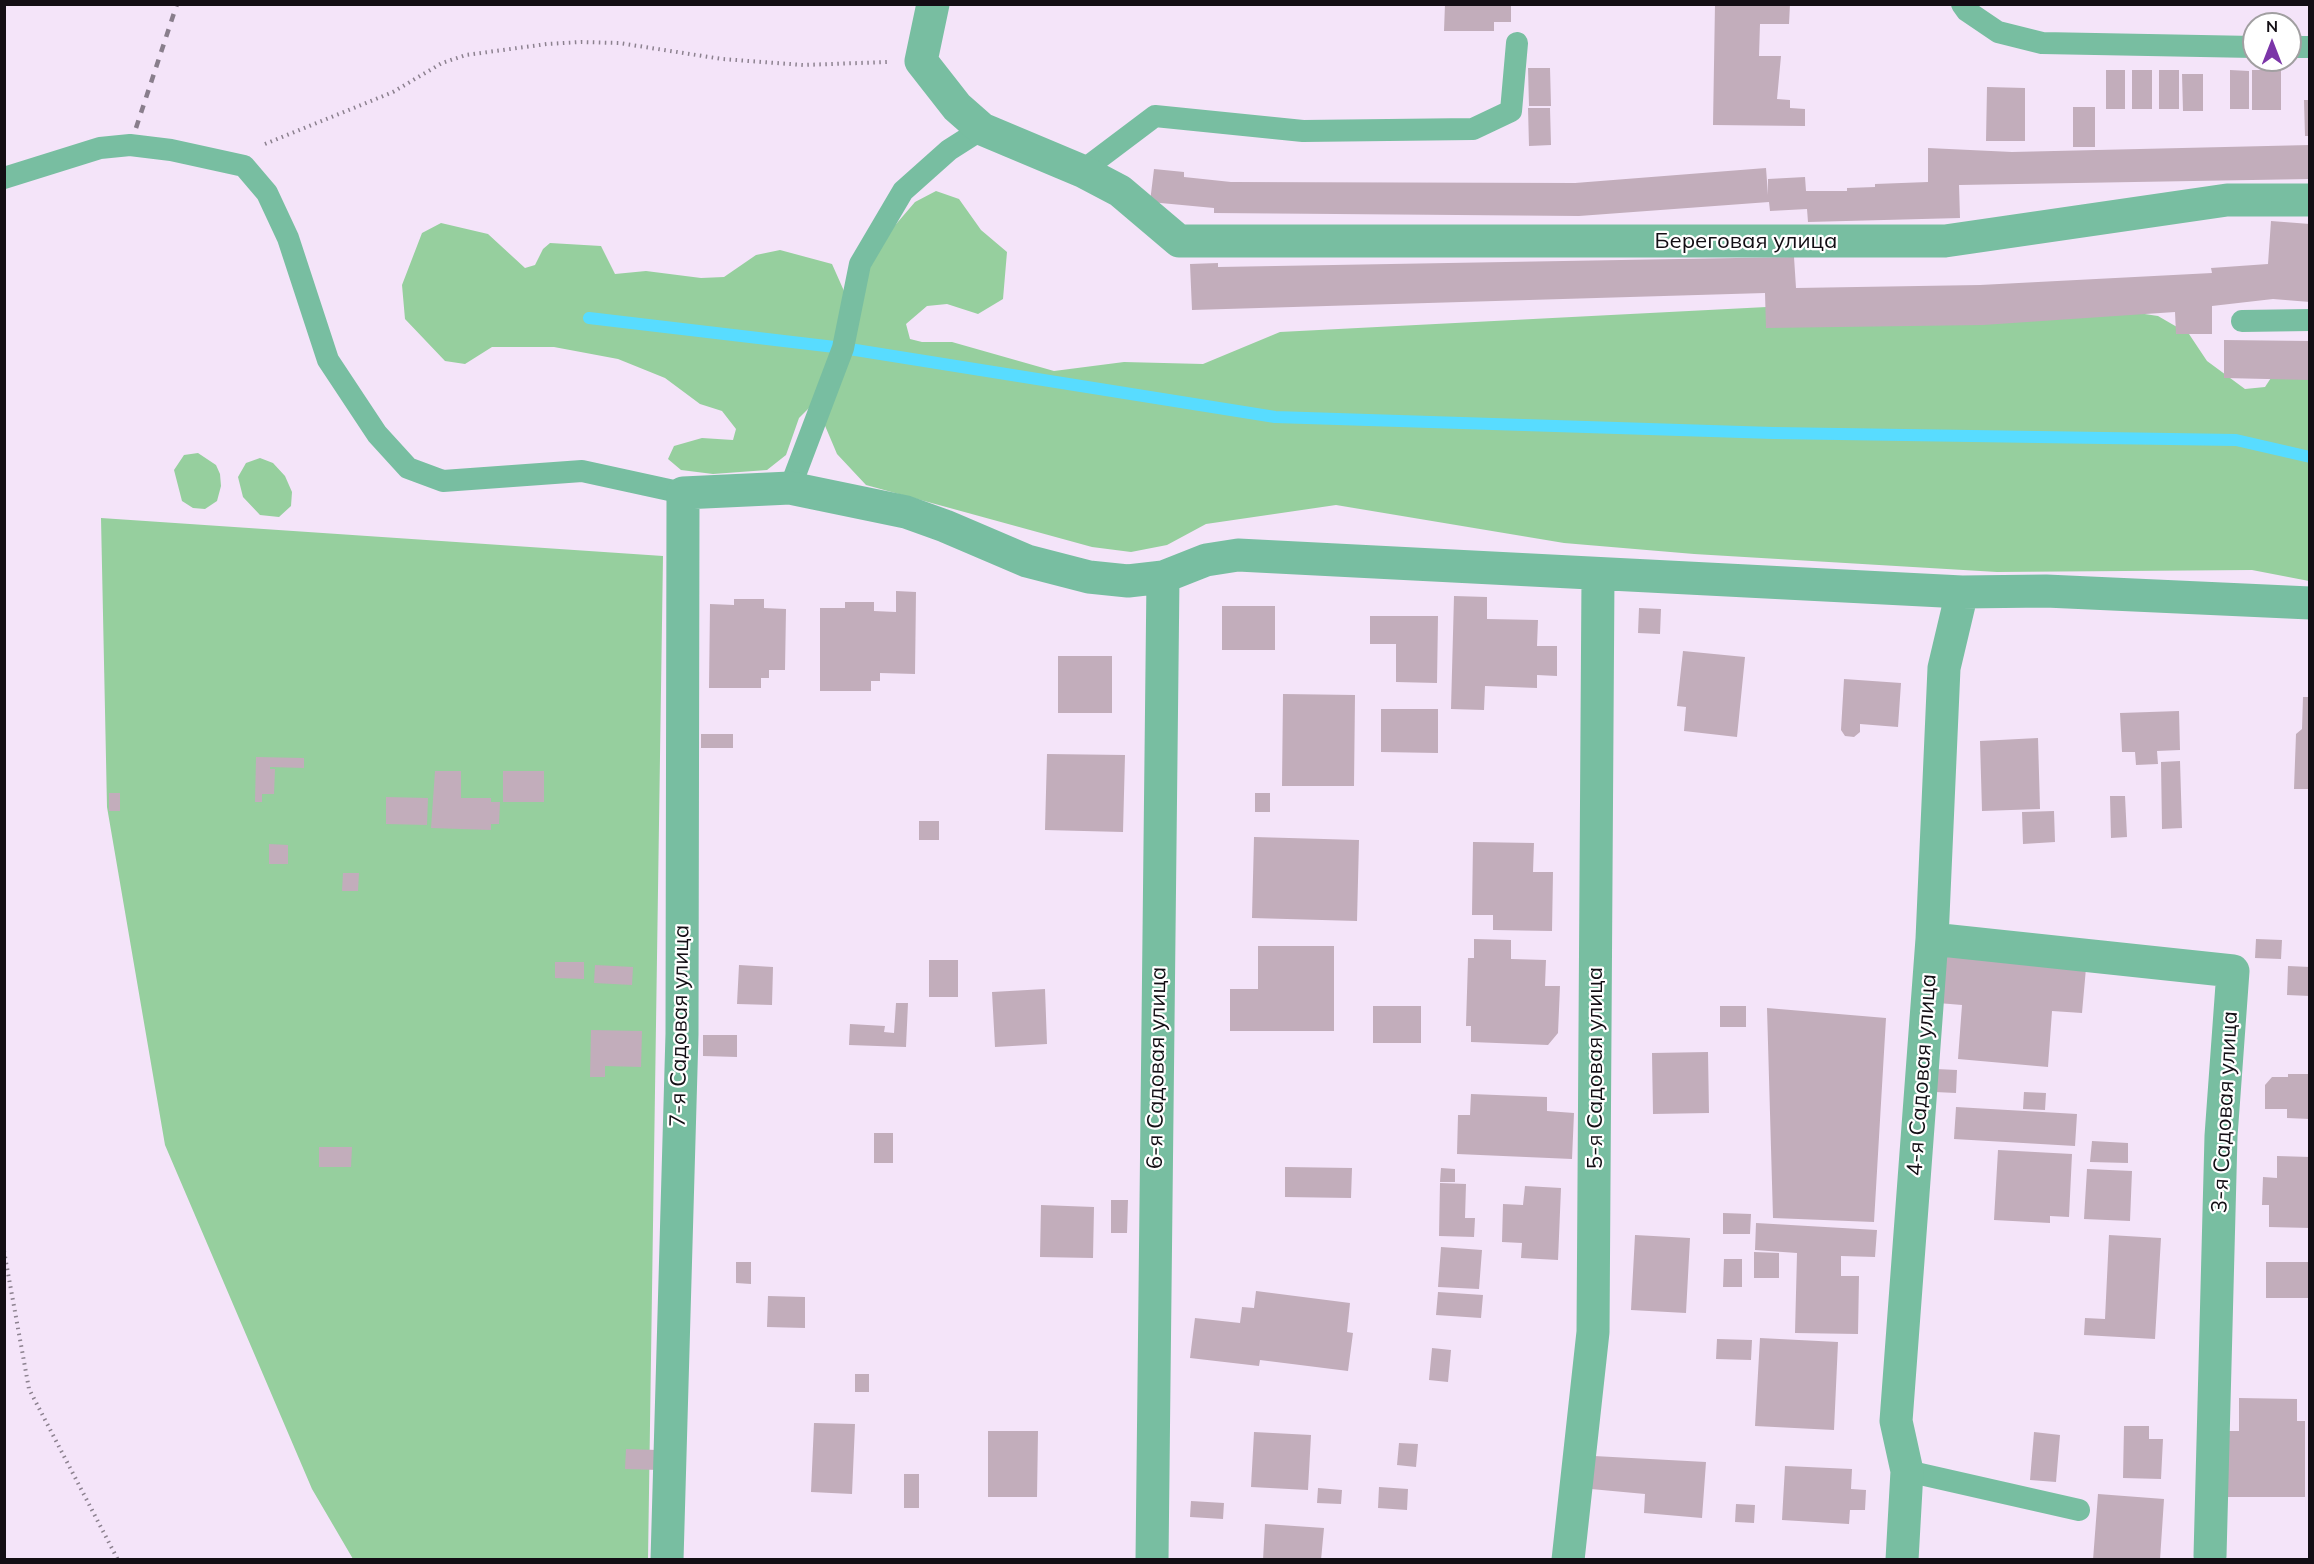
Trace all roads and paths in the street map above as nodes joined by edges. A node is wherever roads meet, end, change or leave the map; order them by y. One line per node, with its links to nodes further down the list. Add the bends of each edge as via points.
1 (933, 4): 5 (street)
2 (1962, 4): 4 (lane, via 1998,32 2042,43)
3 (1518, 44): 8 (lane, via 1511,111 1473,129 1303,130 1155,116)
4 (2242, 47)
5 (921, 61): 6 (street, via 957,107); 7 (path, via 803,65 722,60 581,42 466,55 442,63 393,92 240,154)
6 (982, 129): 8 (street); 13 (lane, via 949,150 903,191 860,264 843,348)
7 (228, 163): 9 (lane, via 130,145 100,148); 14 (lane, via 244,166 267,193 288,238 328,360 377,434 408,468 442,481 582,471)
8 (1082, 171): 10 (street, Береговая улица, via 1120,191 1179,241 1945,241 2227,200)
9 (4, 178)
10 (2310, 200)
11 (2310, 320): 12 (lane)
12 (2242, 321)
13 (790, 488): 14 (street); 16 (street, via 906,512 1027,561 1089,577 1128,581)
14 (683, 493): 25 (street, 7-я Садовая улица, via 682,1034)
15 (1598, 575): 16 (street, via 1238,555 1206,560); 17 (street); 27 (street, 5-я Садовая улица, via 1593,1332)
16 (1162, 577): 26 (street, 6-я Садовая улица)
17 (1962, 591): 18 (street); 19 (street, 4-я Садовая улица, via 1944,668)
18 (2310, 603)
19 (1932, 939): 21 (street, 4-я Садовая улица, via 1896,1421); 23 (street, 3-я Садовая улица, via 2233,970 2221,1136)
20 (4, 1251): 24 (path, via 29,1389)
21 (1906, 1471): 22 (lane); 28 (street, 4-я Садовая улица)
22 (2079, 1510)
23 (2210, 1556)
24 (118, 1560)
25 (666, 1560)
26 (1152, 1560)
27 (1568, 1560)
28 (1902, 1560)

